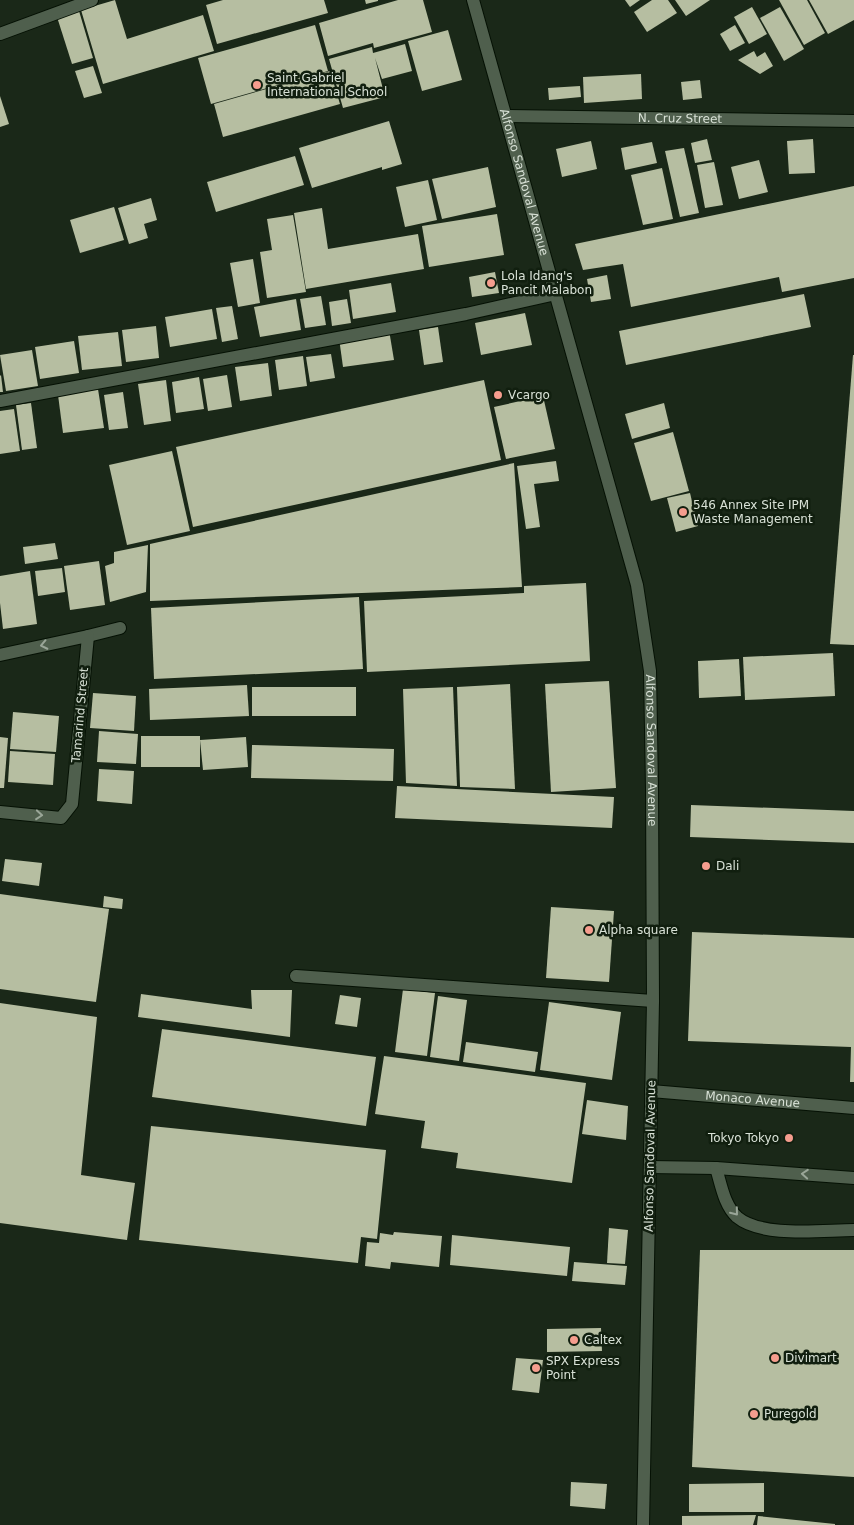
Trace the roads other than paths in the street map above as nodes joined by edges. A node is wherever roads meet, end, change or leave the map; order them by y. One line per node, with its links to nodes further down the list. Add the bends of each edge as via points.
1 (92, 0): 3 (main road)
2 (473, 0): 4 (main road, Alfonso Sandoval Avenue)
3 (0, 34)
4 (506, 116): 5 (main road, N. Cruz Street); 6 (main road, Alfonso Sandoval Avenue)
5 (854, 121)
6 (556, 294): 7 (main road); 13 (main road, Alfonso Sandoval Avenue, via 637,585 650,671)
7 (0, 402)
8 (120, 628): 9 (main road)
9 (88, 636): 10 (main road, one-way to 10); 11 (main road, Tamarind Street, one-way to 9, via 60,818 72,804)
10 (0, 654)
11 (0, 812)
12 (296, 976): 13 (main road)
13 (653, 1001): 14 (main road, Alfonso Sandoval Avenue)
14 (651, 1091): 15 (main road, Monaco Avenue); 16 (main road, Alfonso Sandoval Avenue)
15 (854, 1108)
16 (650, 1167): 17 (main road); 20 (main road, Alfonso Sandoval Avenue)
17 (716, 1168): 18 (main road, one-way to 17); 19 (main road, one-way to 19, via 725,1198 736,1216 750,1225 769,1230)
18 (854, 1178)
19 (854, 1230)
20 (644, 1525)

